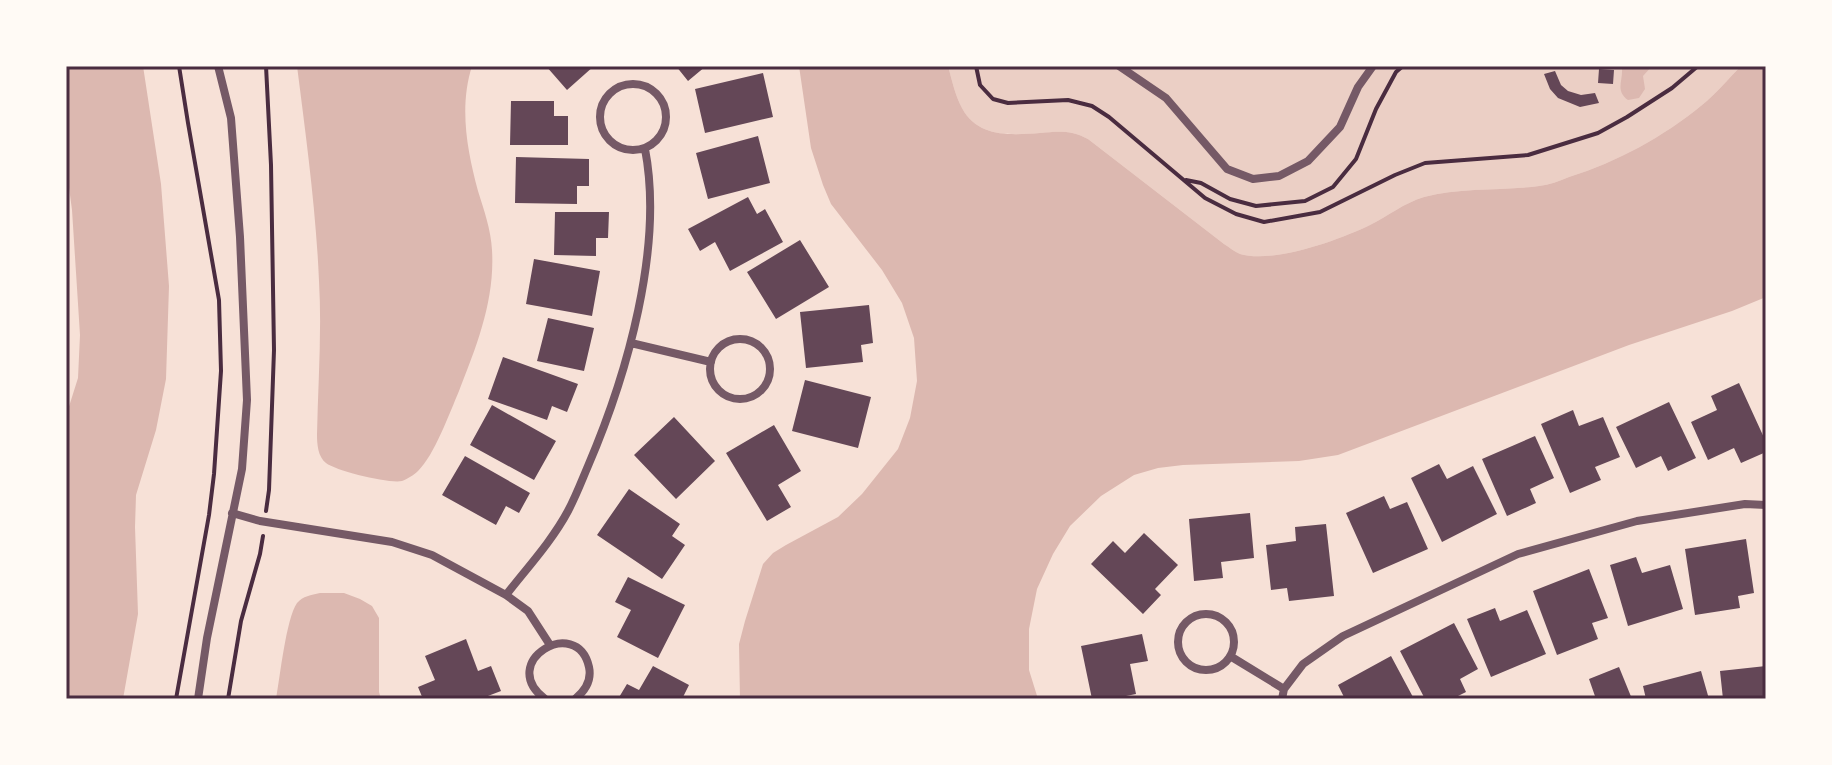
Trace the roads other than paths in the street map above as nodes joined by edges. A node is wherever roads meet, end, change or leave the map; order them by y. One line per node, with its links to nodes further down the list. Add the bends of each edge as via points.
1 (218, 66): 8 (street, via 231,118 247,400 242,469)
2 (1119, 66): 3 (street, via 1166,98 1227,169 1253,179 1279,176 1308,161 1340,127)
3 (1373, 66)
4 (645, 149): 4 (street, via 666,126 665,105 652,89 621,86 605,99 602,129 624,150); 5 (street, via 649,236)
5 (631, 343): 6 (street); 9 (street, via 598,443 568,511)
6 (711, 362): 6 (street, via 718,389 734,398 752,396 770,375 763,349 747,339 721,346)
7 (1766, 505): 12 (street, via 1637,521 1518,554 1343,636 1303,664)
8 (232, 513): 9 (street, via 392,542 432,555); 13 (street)
9 (506, 595): 10 (street, via 528,611)
10 (550, 645): 14 (street, via 535,656 530,674); 15 (street, via 569,645 588,663 589,682)
11 (1230, 656): 11 (street, via 1232,631 1221,618 1195,616 1182,628 1181,653 1192,666 1209,669); 12 (street)
12 (1284, 689): 16 (street)
13 (198, 699)
14 (545, 699)
15 (575, 699)
16 (1282, 699)

